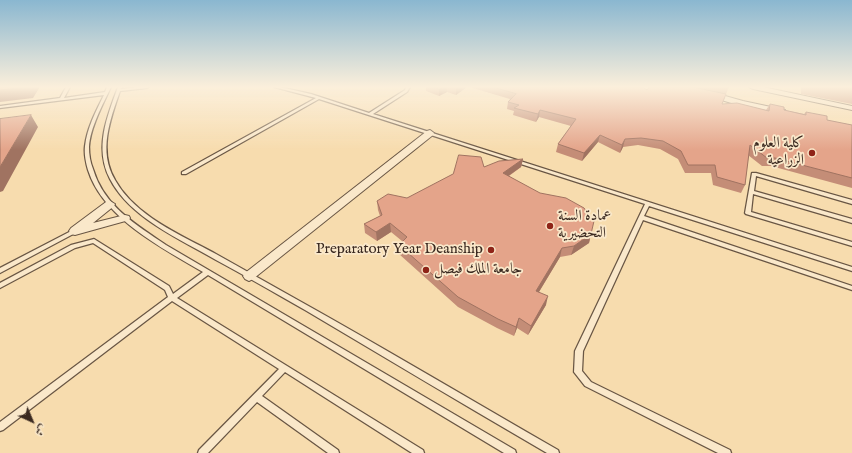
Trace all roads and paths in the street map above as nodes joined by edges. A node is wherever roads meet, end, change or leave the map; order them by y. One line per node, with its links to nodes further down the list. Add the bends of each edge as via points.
1 (101, 108): 14 (lane, via 87,149 91,173)
2 (113, 108): 23 (lane, via 104,134 104,156 112,180 120,191 145,215)
3 (301, 108): 10 (lane)
4 (351, 108): 7 (lane)
5 (379, 108): 7 (lane)
6 (766, 108): 8 (street)
7 (370, 114): 9 (lane)
8 (793, 114)
9 (430, 133): 13 (lane); 23 (street)
10 (184, 173)
11 (751, 192): 12 (lane, via 754,174); 17 (lane); 19 (lane, via 748,212)
12 (852, 202)
13 (648, 203): 15 (lane); 20 (lane)
14 (110, 204): 16 (lane); 18 (street)
15 (641, 217): 25 (lane); 35 (lane, via 579,351 578,372 588,384)
16 (125, 218): 18 (street); 22 (lane)
17 (852, 221)
18 (75, 231): 21 (lane)
19 (852, 244)
20 (852, 269)
21 (0, 271)
22 (207, 272): 26 (lane); 33 (lane)
23 (249, 276): 34 (lane)
24 (0, 286): 26 (lane, via 73,246 94,241 167,288)
25 (852, 288)
26 (172, 298): 27 (lane); 29 (lane)
27 (284, 368): 28 (lane); 32 (lane)
28 (257, 397): 30 (lane); 31 (lane)
29 (0, 427)
30 (202, 453)
31 (335, 453)
32 (420, 453)
33 (512, 453)
34 (555, 453)
35 (727, 453)

